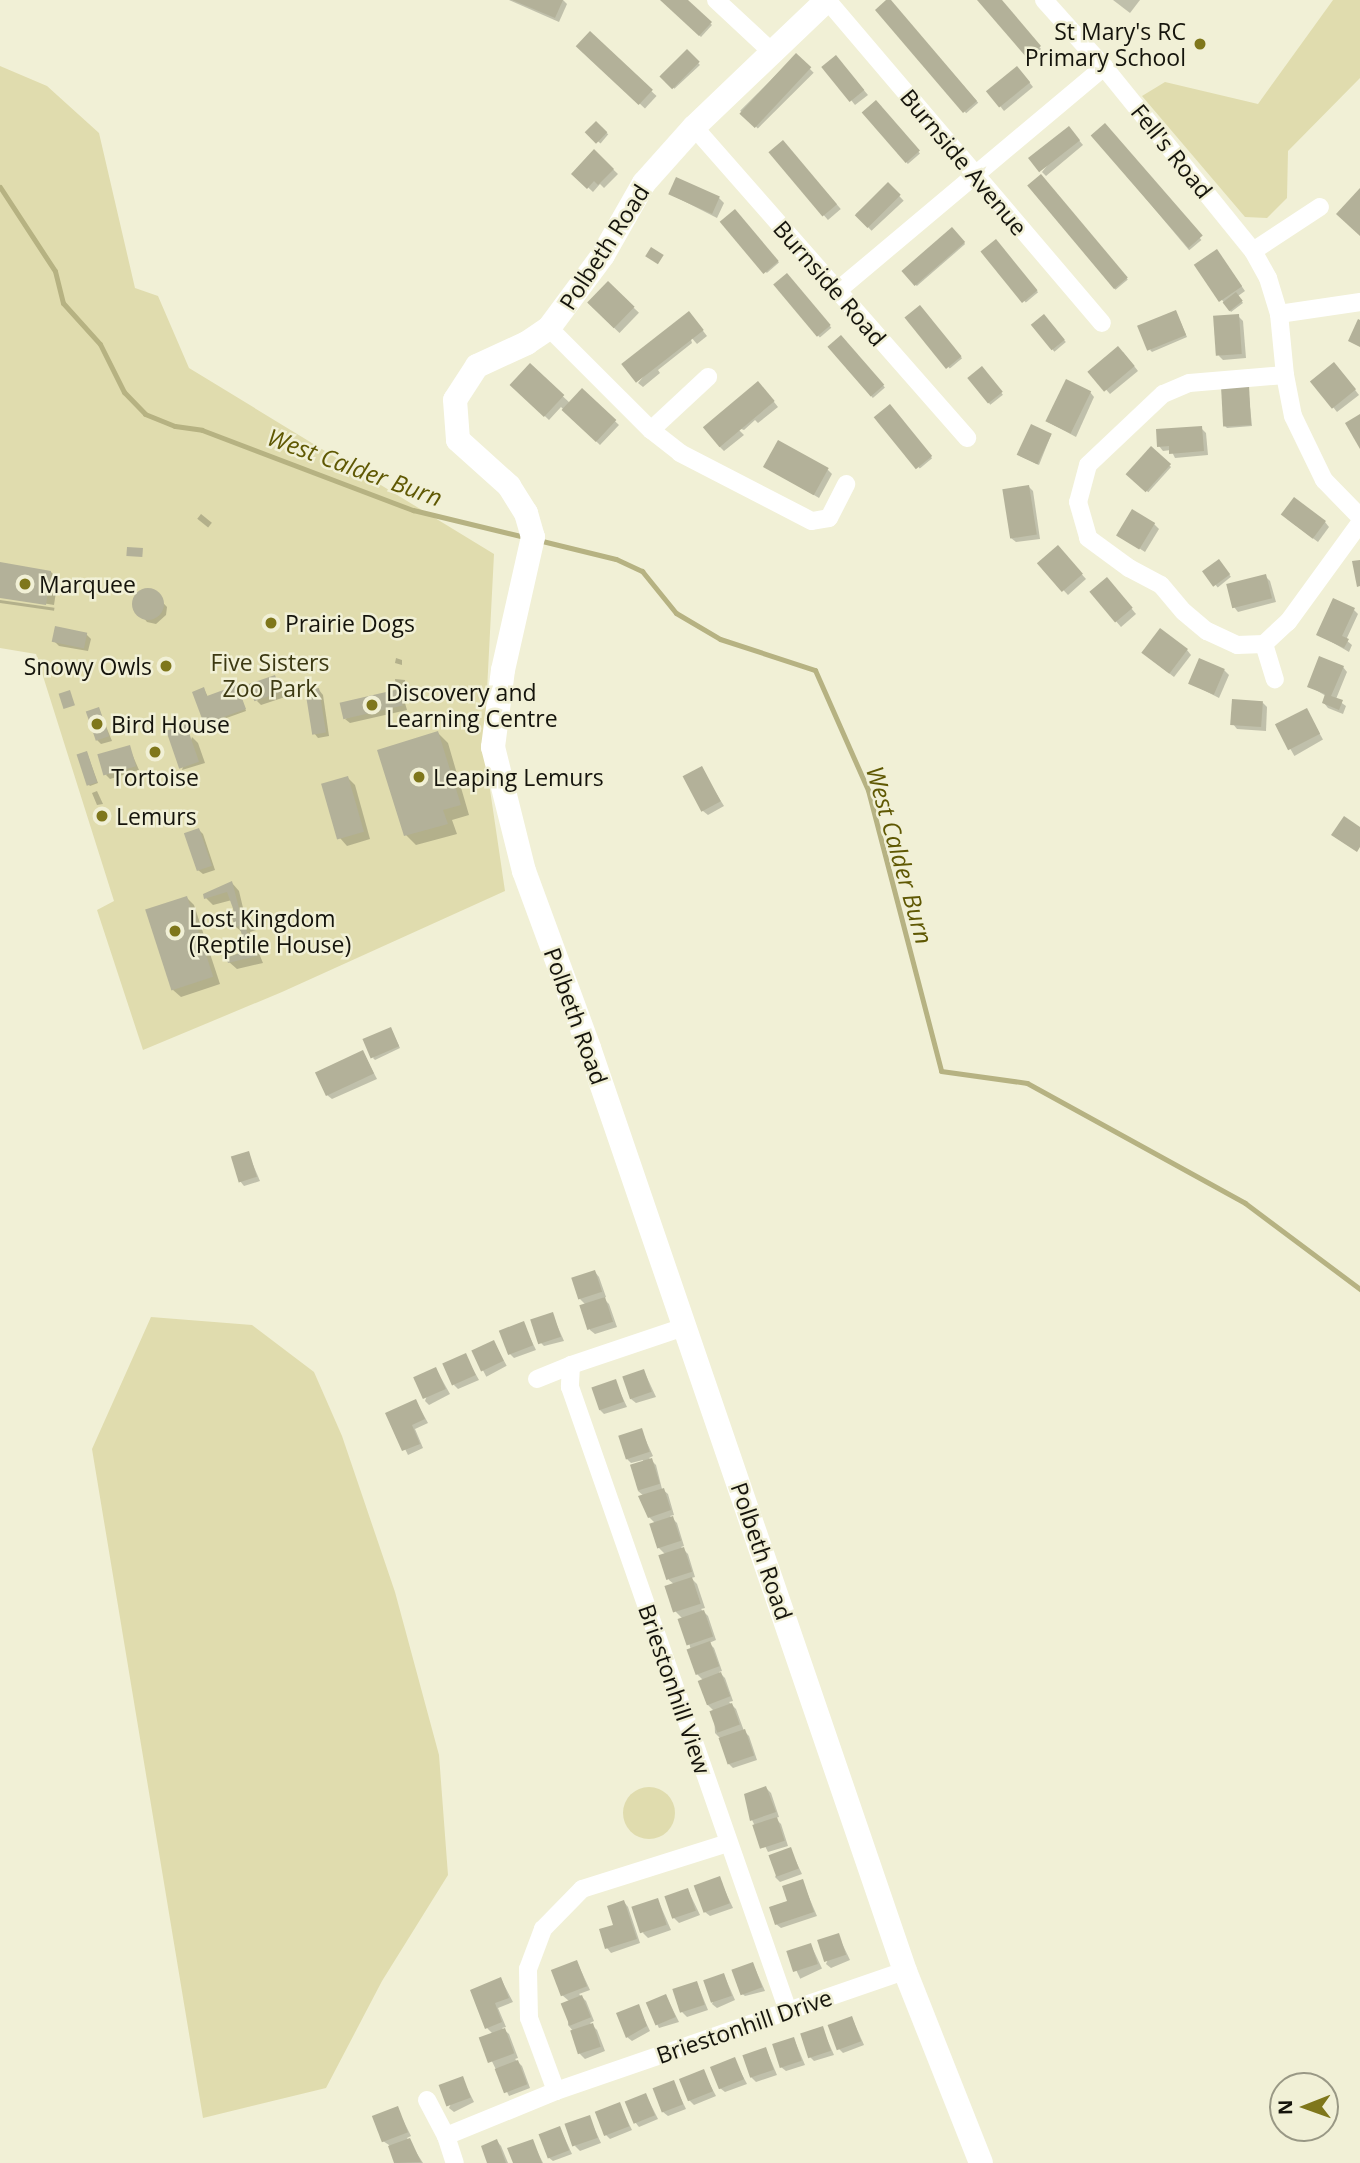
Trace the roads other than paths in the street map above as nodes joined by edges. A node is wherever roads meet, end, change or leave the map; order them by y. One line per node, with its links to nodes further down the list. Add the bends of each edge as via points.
1 (716, 0): 4 (street)
2 (827, 0): 4 (street, Polbeth Road); 7 (street, Burnside Avenue)
3 (1044, 0): 5 (street, Fell's Road)
4 (773, 53): 6 (street, Polbeth Road)
5 (1104, 67): 7 (street); 9 (street, Fell's Road)
6 (694, 127): 10 (street, Burnside Road); 14 (street, Polbeth Road, via 644,183 603,255)
7 (975, 175): 10 (street); 13 (street, Burnside Avenue)
8 (1321, 207): 9 (street)
9 (1253, 251): 12 (street, Fell's Road, via 1268,278)
10 (837, 291): 18 (street, Burnside Road)
11 (1360, 302): 12 (street)
12 (1279, 314): 15 (street, Fell's Road)
13 (1102, 323)
14 (549, 328): 17 (street); 24 (street, Polbeth Road, via 477,366 455,400 458,440 509,486 526,513 533,537 503,670 493,747 529,888)
15 (1285, 375): 20 (street, Fell's Road, via 1293,416 1324,480); 22 (street, via 1189,383 1163,394 1088,465 1078,502 1088,538 1161,585 1206,631 1237,645)
16 (708, 377): 17 (street)
17 (651, 430): 19 (street, via 680,453 812,522 829,518)
18 (967, 438)
19 (846, 484)
20 (1360, 517)
21 (1360, 523): 22 (street, via 1288,622)
22 (1264, 644): 23 (street)
23 (1275, 679)
24 (684, 1326): 25 (street); 28 (street, Polbeth Road)
25 (572, 1365): 26 (street); 27 (street, Briestonhill View, via 570,1387)
26 (537, 1379)
27 (728, 1843): 29 (street, Briestonhill View); 30 (street, via 582,1889 543,1929 528,1969 529,2018)
28 (905, 1970): 29 (street, Briestonhill Drive); 34 (street, Polbeth Road)
29 (788, 2011): 30 (street, Briestonhill Drive)
30 (556, 2091): 32 (street)
31 (427, 2100): 32 (street)
32 (446, 2136): 33 (street)
33 (455, 2163)
34 (981, 2163)

